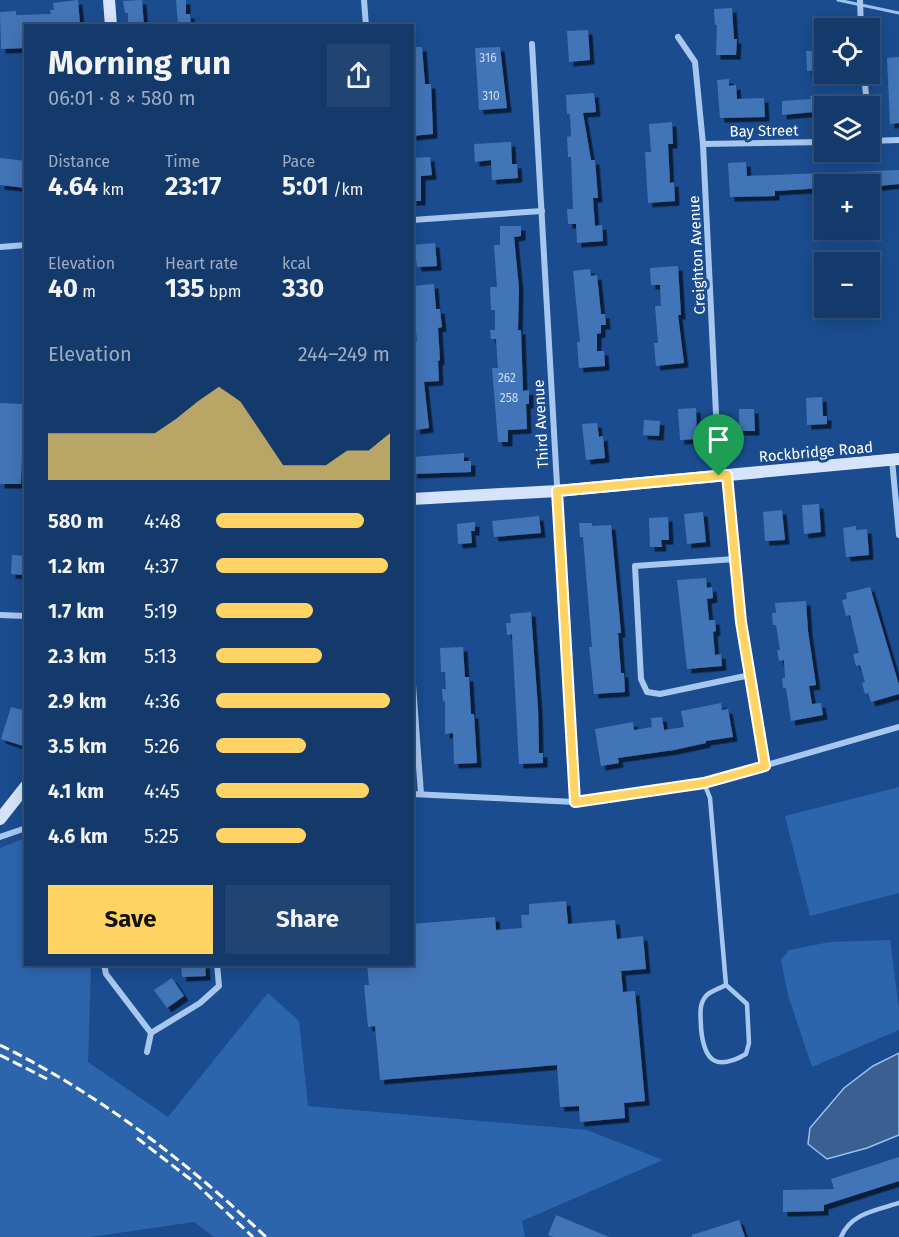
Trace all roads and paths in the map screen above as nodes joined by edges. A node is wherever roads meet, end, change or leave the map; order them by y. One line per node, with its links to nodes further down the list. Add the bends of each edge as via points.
1 (109, 0): 5 (street)
2 (364, 0): 6 (street)
3 (860, 0): 4 (street)
4 (861, 18)
5 (111, 24)
6 (366, 24)
7 (678, 38): 12 (street, Creighton Avenue, via 695,62)
8 (532, 44): 13 (street, Third Avenue)
9 (899, 140): 10 (street)
10 (880, 141)
11 (814, 142): 12 (street, Bay Street)
12 (704, 144): 18 (street, Creighton Avenue)
13 (542, 211): 14 (street); 19 (street, Third Avenue)
14 (414, 220)
15 (24, 245): 16 (street)
16 (0, 247)
17 (895, 459): 18 (street, Rockbridge Road); 21 (street)
18 (723, 475): 19 (street, Rockbridge Road); 22 (street, Creighton Avenue)
19 (557, 491): 20 (street, Rockbridge Road); 33 (street, Third Avenue)
20 (414, 499)
21 (899, 535)
22 (735, 559): 25 (street, Creighton Avenue); 25 (street, via 635,566 641,680 647,692 660,694)
23 (0, 615): 24 (street)
24 (24, 616)
25 (750, 675): 28 (street, Creighton Avenue)
26 (414, 698): 32 (street)
27 (899, 727): 28 (street)
28 (765, 766): 29 (street)
29 (704, 783): 33 (street); 39 (lane, via 710,798)
30 (24, 789): 34 (street)
31 (414, 794): 32 (street)
32 (421, 794): 33 (street)
33 (575, 802)
34 (0, 819)
35 (24, 829): 36 (street)
36 (0, 837)
37 (104, 966): 40 (street, via 106,974)
38 (217, 966): 40 (street, via 219,986 200,1003)
39 (726, 985): 39 (lane, via 747,1004 749,1043 746,1054 721,1063 710,1058 703,1046 700,1009 706,995)
40 (151, 1033): 41 (street)
41 (147, 1052)
42 (899, 1203): 43 (lane, via 854,1218)
43 (841, 1237)

